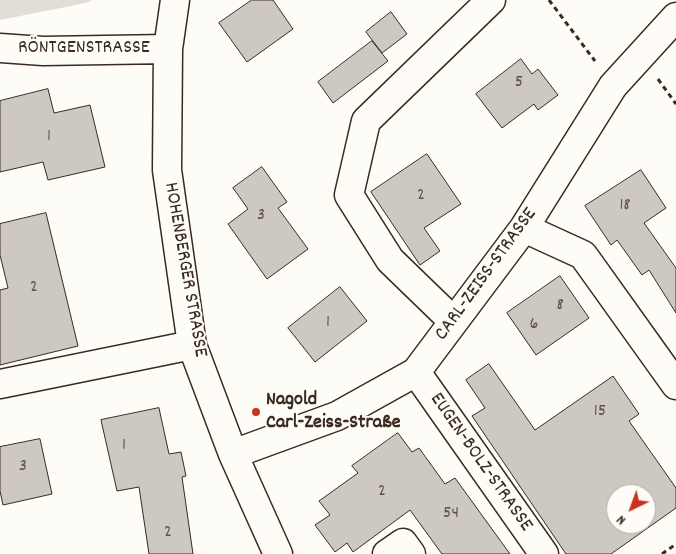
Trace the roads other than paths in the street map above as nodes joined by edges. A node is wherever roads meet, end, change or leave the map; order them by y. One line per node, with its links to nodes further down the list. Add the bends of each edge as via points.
1 (175, 0): 5 (street, HOHENBERGER STRASSE)
2 (491, 0): 7 (street, via 366,121 349,195 390,260)
3 (676, 17): 6 (street, CARL-ZEISS-STRASSE, via 614,86)
4 (0, 48): 5 (street, RÖNTGENSTRASSE, via 43,51)
5 (168, 49): 8 (street, HOHENBERGER STRASSE, via 167,170)
6 (524, 228): 7 (street, CARL-ZEISS-STRASSE); 11 (street, via 583,255)
7 (453, 321): 9 (street, CARL-ZEISS-STRASSE)
8 (192, 345): 10 (street); 12 (street, HOHENBERGER STRASSE)
9 (416, 372): 12 (street, CARL-ZEISS-STRASSE, via 337,416); 16 (street, EUGEN-BOLZ-STRASSE)
10 (0, 384)
11 (676, 385)
12 (233, 454): 13 (street, HOHENBERGER STRASSE)
13 (278, 554)
14 (387, 554): 15 (street, via 404,543)
15 (411, 554)
16 (544, 554)

